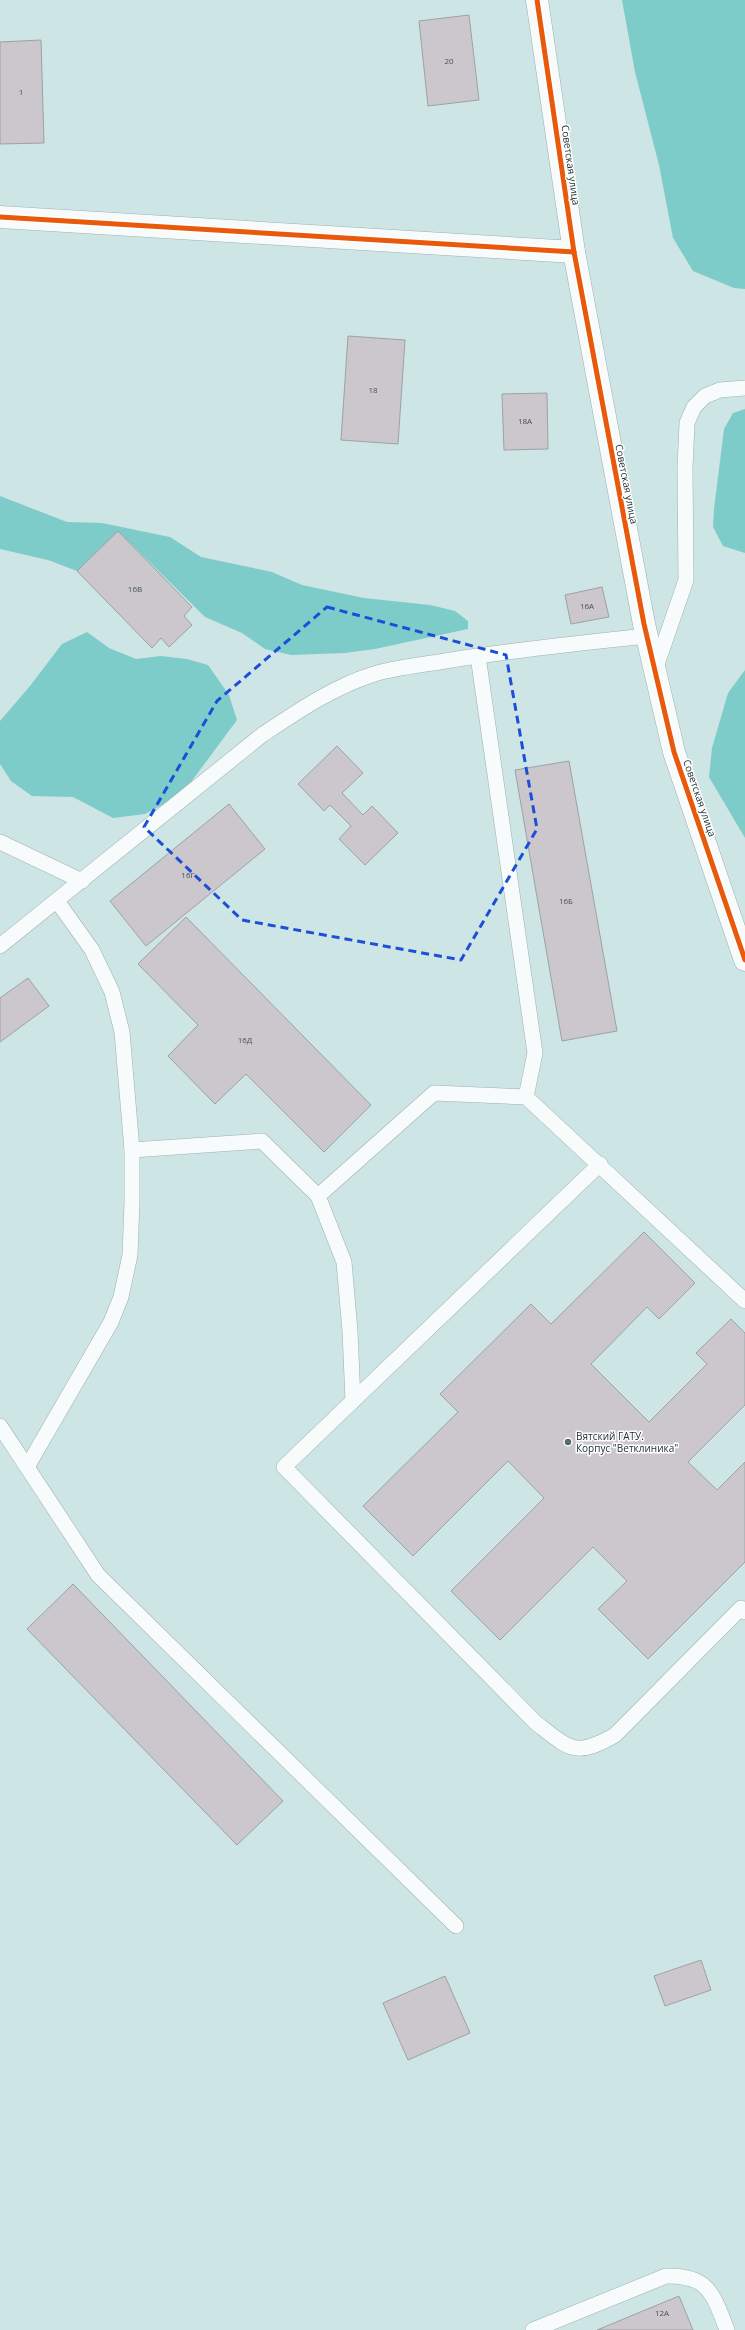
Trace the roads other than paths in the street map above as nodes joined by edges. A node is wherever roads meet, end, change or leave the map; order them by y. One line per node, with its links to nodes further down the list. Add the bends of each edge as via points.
1 (537, 0): 3 (street, Советская улица)
2 (0, 217): 3 (street)
3 (574, 252): 5 (street, Советская улица)
4 (745, 388): 7 (lane, via 720,390 705,396 694,407 687,423 684,468 686,580)
5 (647, 636): 6 (lane); 7 (street, Советская улица)
6 (478, 656): 9 (lane, via 374,674 339,688 305,706 262,735); 13 (lane, via 535,1053)
7 (655, 670): 12 (street, Советская улица, via 674,752)
8 (0, 842): 9 (lane)
9 (82, 881): 10 (lane)
10 (57, 900): 11 (lane); 14 (lane, via 92,950 112,992 122,1032)
11 (0, 946)
12 (745, 960)
13 (526, 1097): 15 (lane); 16 (lane, via 434,1093)
14 (132, 1150): 16 (lane, via 262,1141); 20 (lane, via 130,1255 121,1297 111,1322)
15 (600, 1164): 17 (lane); 18 (lane)
16 (318, 1196): 18 (lane, via 344,1262)
17 (745, 1301)
18 (353, 1401): 21 (lane, via 284,1467 536,1723 564,1744 580,1750 594,1747 615,1735)
19 (0, 1426): 20 (lane)
20 (27, 1467): 22 (lane, via 98,1575)
21 (744, 1608)
22 (456, 1926)
23 (532, 2330): 24 (lane, via 666,2276 686,2276 702,2283 716,2301)
24 (727, 2330)

